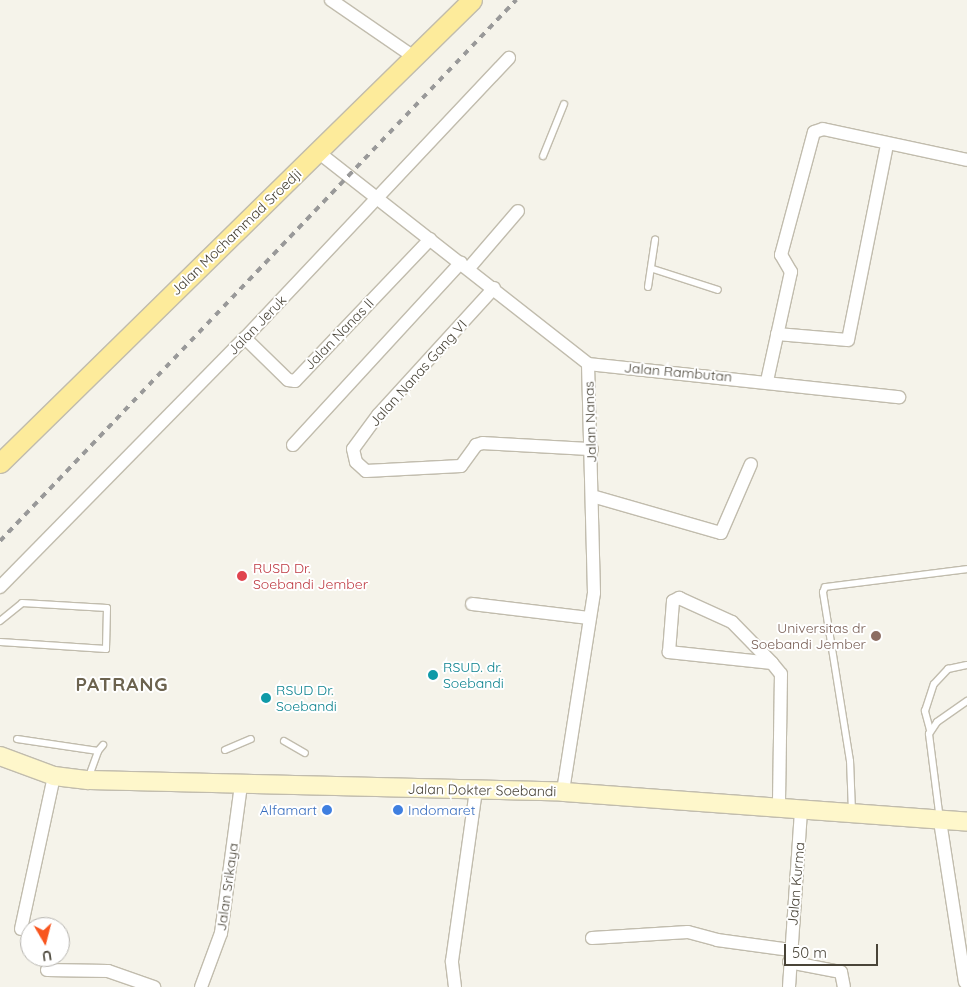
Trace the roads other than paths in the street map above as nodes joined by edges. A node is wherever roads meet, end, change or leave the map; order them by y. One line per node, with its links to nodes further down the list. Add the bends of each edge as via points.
1 (331, 0): 3 (street)
2 (472, 0): 3 (main road, Jalan Mochammad Sroedji)
3 (414, 57): 7 (main road, Jalan Mochammad Sroedji)
4 (509, 58): 10 (street, Jalan Jeruk)
5 (564, 104): 8 (lane)
6 (887, 144): 9 (street); 19 (street, via 848,340); 19 (street, via 823,129 814,132 782,255 791,272)
7 (318, 152): 10 (street, Jalan Nanas); 26 (main road, Jalan Mochammad Sroedji)
8 (543, 156)
9 (967, 160)
10 (376, 200): 12 (street, Jalan Nanas); 20 (street, Jalan Jeruk)
11 (518, 211): 14 (street)
12 (430, 239): 14 (street, Jalan Nanas); 20 (street, Jalan Nanas II, via 295,381 288,380)
13 (655, 240): 15 (lane)
14 (465, 265): 17 (street, Jalan Nanas); 24 (street)
15 (653, 269): 16 (lane); 18 (lane)
16 (648, 287)
17 (494, 288): 21 (street, Jalan Nanas); 25 (street, Jalan Nanas Gang VI, via 378,415 353,449 356,462 366,471 461,466 476,445 483,443)
18 (718, 290)
19 (777, 334): 22 (street)
20 (245, 338): 30 (street, Jalan Jeruk)
21 (588, 364): 22 (street, Jalan Rambutan); 25 (street, Jalan Nanas)
22 (767, 381): 23 (street, Jalan Rambutan)
23 (899, 397)
24 (293, 445)
25 (592, 449): 28 (street, Jalan Nanas)
26 (0, 464)
27 (751, 464): 28 (street, via 722,533)
28 (592, 496): 32 (street, Jalan Nanas, via 594,593)
29 (967, 569): 54 (lane, via 826,587 823,592 850,761)
30 (0, 587)
31 (472, 604): 32 (street)
32 (589, 618): 51 (street, Jalan Nanas)
33 (0, 621): 34 (lane, via 22,603 108,608 106,649)
34 (0, 642)
35 (772, 663): 35 (street, via 669,652 673,601 679,598 732,622); 52 (street, via 783,679)
36 (967, 666): 38 (lane, via 948,669 934,684 925,711)
37 (967, 701): 38 (lane)
38 (930, 730): 55 (lane, via 928,745)
39 (17, 739): 44 (lane)
40 (251, 739): 43 (lane)
41 (284, 741): 45 (lane)
42 (103, 745): 44 (lane)
43 (225, 750)
44 (98, 751): 48 (lane)
45 (305, 753)
46 (0, 756): 47 (main road, Jalan Dokter Soebandi)
47 (54, 776): 48 (main road, Jalan Dokter Soebandi); 57 (street)
48 (88, 780): 49 (main road, Jalan Dokter Soebandi)
49 (241, 785): 50 (main road, Jalan Dokter Soebandi); 63 (street, Jalan Srikaya, via 221,933)
50 (476, 791): 51 (main road, Jalan Dokter Soebandi); 64 (street, via 452,961)
51 (563, 792): 52 (main road, Jalan Dokter Soebandi)
52 (779, 808): 53 (main road, Jalan Dokter Soebandi)
53 (801, 811): 54 (main road, Jalan Dokter Soebandi); 59 (street, Jalan Kurma)
54 (852, 814): 55 (main road, Jalan Dokter Soebandi)
55 (940, 821): 56 (main road, Jalan Dokter Soebandi); 61 (street)
56 (967, 822)
57 (24, 917)
58 (592, 938): 59 (street, via 688,932)
59 (790, 956): 65 (street, Jalan Kurma); 66 (street, via 841,972)
60 (47, 970): 62 (street, via 108,972)
61 (965, 982)
62 (154, 987)
63 (201, 987)
64 (455, 987)
65 (789, 987)
66 (844, 987)

